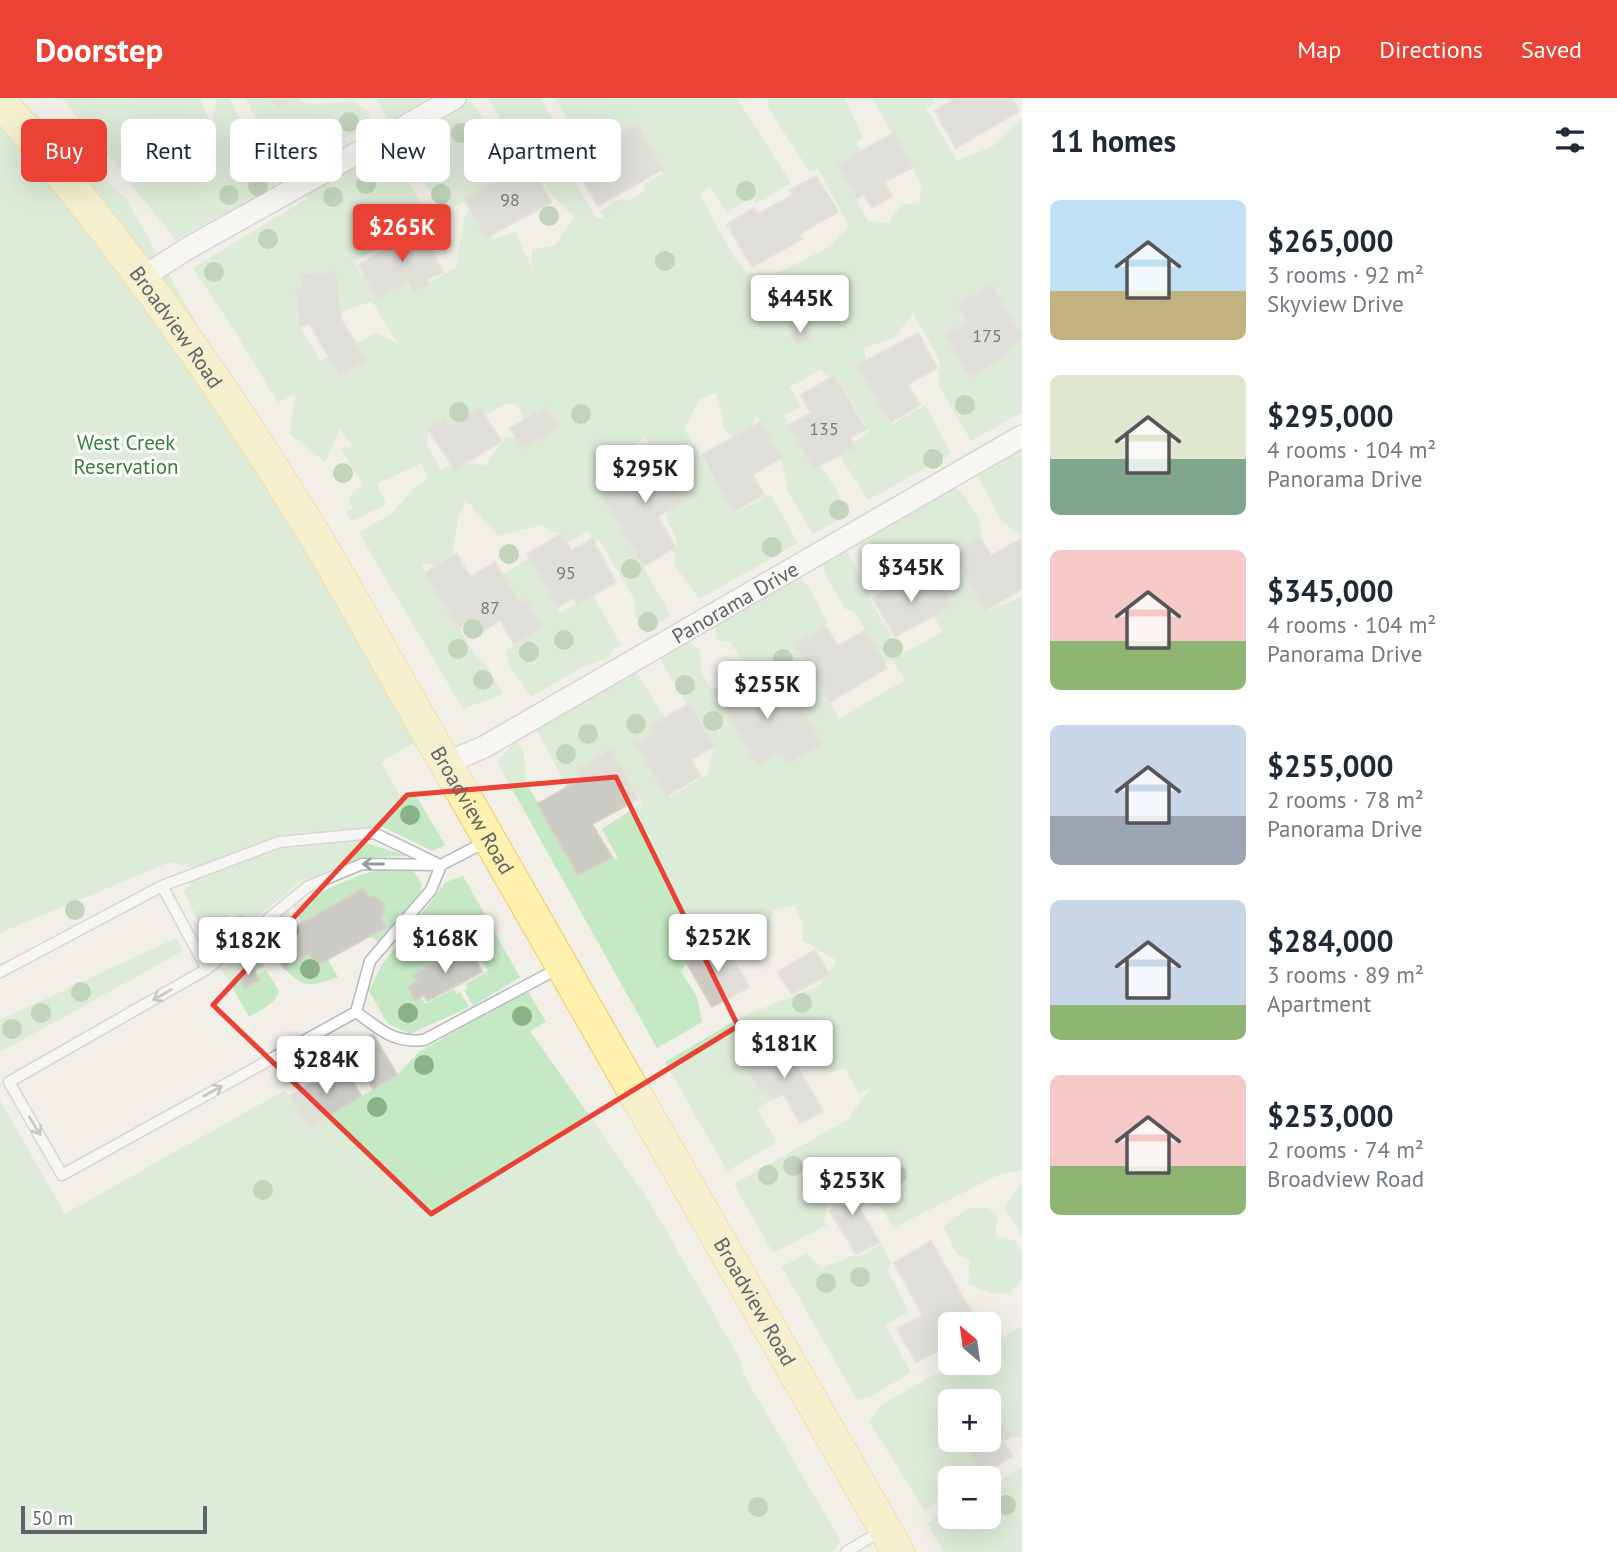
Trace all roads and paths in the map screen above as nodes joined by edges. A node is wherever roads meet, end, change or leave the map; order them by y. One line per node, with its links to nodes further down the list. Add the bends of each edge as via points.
1 (455, 98): 3 (street)
2 (0, 101): 3 (main road, Broadview Road)
3 (142, 278): 5 (main road, Broadview Road, via 290,497)
4 (1022, 436): 5 (street, Panorama Drive, via 484,747)
5 (446, 763): 6 (main road, Broadview Road)
6 (491, 839): 7 (lane); 9 (main road, Broadview Road)
7 (441, 865): 8 (lane, via 374,833 279,842); 10 (lane, one-way to 10, via 362,864 307,887); 12 (lane, via 431,890 370,961)
8 (162, 886): 10 (lane); 11 (lane)
9 (564, 966): 12 (lane, via 424,1040 405,1042); 13 (main road, Broadview Road)
10 (207, 969): 12 (lane, one-way to 12, via 9,1082 62,1175)
11 (0, 972)
12 (356, 1012)
13 (892, 1540): 14 (lane)
14 (846, 1552)

